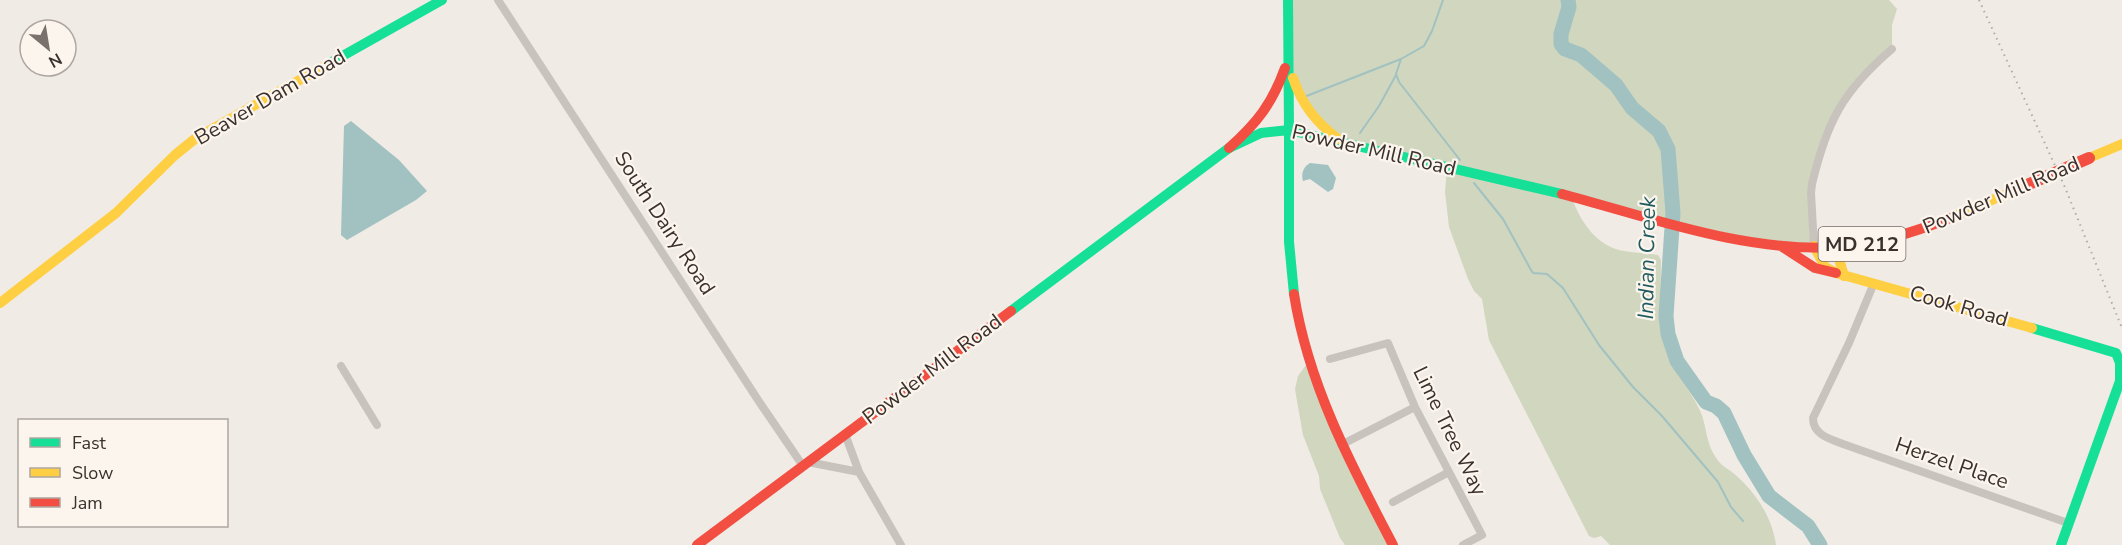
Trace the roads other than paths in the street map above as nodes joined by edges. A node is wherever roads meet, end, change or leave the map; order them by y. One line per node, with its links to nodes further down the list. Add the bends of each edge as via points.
1 (442, 0): 15 (main road, Beaver Dam Road, via 196,138 117,213)
2 (498, 0): 23 (street, South Dairy Road, via 758,400)
3 (1288, 0): 5 (main road)
4 (1892, 49): 11 (street, via 1852,87 1830,127 1812,184)
5 (1288, 62): 6 (main road); 7 (main road, via 1304,107); 9 (main road, via 1263,116)
6 (1289, 130): 7 (main road, Powder Mill Road / MD 212); 9 (main road, Powder Mill Road, via 1261,133); 22 (main road, via 1289,250 1296,306 1310,365)
7 (1342, 141): 10 (main road, Powder Mill Road / MD 212, via 1687,229)
8 (2122, 144): 12 (main road, Powder Mill Road / MD 212, bridge, via 1930,227)
9 (1229, 147): 21 (main road, Powder Mill Road)
10 (1780, 245): 11 (main road, Powder Mill Road / MD 212); 13 (main road, Cook Road, via 1815,268)
11 (1814, 246): 12 (main road, Powder Mill Road / MD 212); 13 (main road, via 1825,267)
12 (1846, 246): 13 (main road, via 1839,259)
13 (1840, 274): 14 (main road, Cook Road)
14 (1874, 283): 18 (main road, Cook Road, via 2116,353 2122,367); 27 (street, Herzel Place, via 1813,418 1816,429 1824,437)
15 (0, 303)
16 (1330, 359): 19 (street, Lime Tree Way, via 1388,343)
17 (341, 366): 20 (street)
18 (2121, 383): 27 (main road)
19 (1415, 407): 22 (street); 25 (street, Lime Tree Way)
20 (377, 425)
21 (845, 434): 23 (main road, Powder Mill Road); 24 (street)
22 (1341, 446): 30 (main road)
23 (805, 464): 24 (street); 28 (main road, Powder Mill Road)
24 (859, 472): 29 (street)
25 (1449, 472): 26 (street); 31 (street, Lime Tree Way, via 1482,535)
26 (1393, 502)
27 (2068, 523): 32 (main road)
28 (697, 545)
29 (901, 545)
30 (1393, 545)
31 (1462, 545)
32 (2061, 545)

